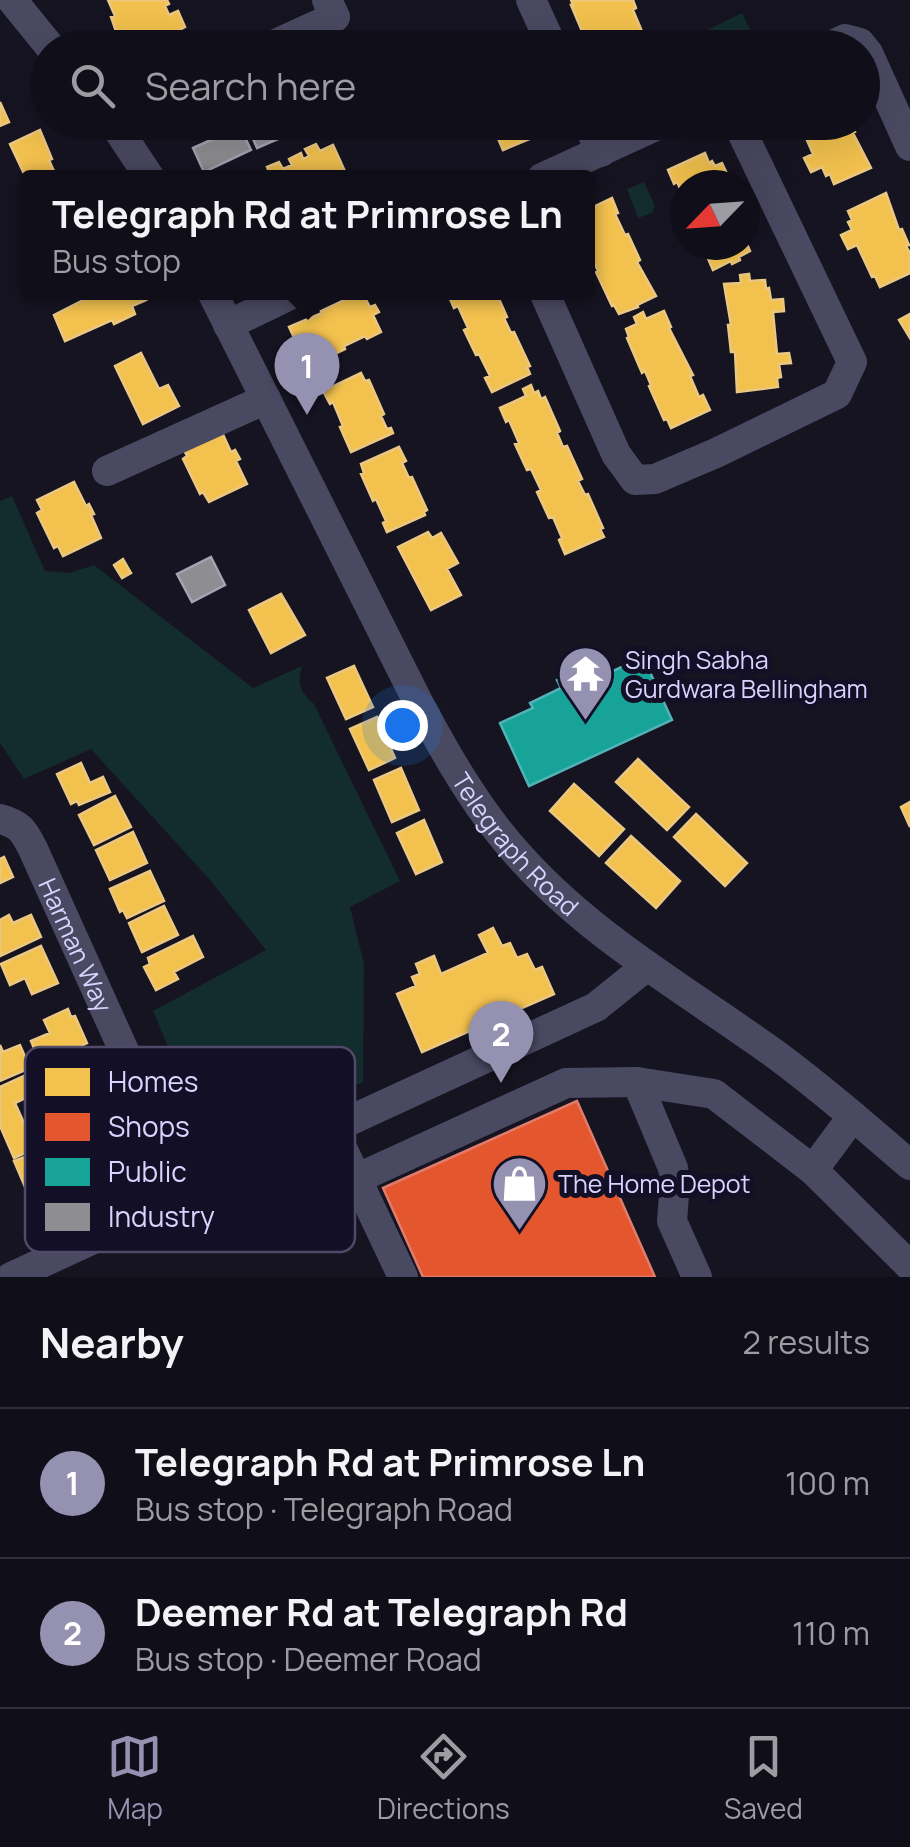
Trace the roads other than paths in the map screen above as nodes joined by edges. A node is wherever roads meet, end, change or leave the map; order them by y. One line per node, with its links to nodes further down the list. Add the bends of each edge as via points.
1 (12, 0): 4 (street)
2 (327, 0): 5 (street, via 335,17)
3 (531, 0): 6 (street)
4 (36, 30)
5 (306, 30)
6 (545, 30)
7 (880, 80): 12 (street)
8 (124, 140): 14 (street)
9 (595, 140): 13 (street)
10 (626, 140): 13 (street)
11 (746, 140): 18 (street, via 852,362 837,394 655,479 635,480 616,454)
12 (910, 146)
13 (601, 152): 15 (street)
14 (145, 170)
15 (560, 170)
16 (216, 300): 19 (street, Telegraph Road)
17 (280, 300): 19 (street)
18 (548, 300)
19 (228, 325): 20 (street, Telegraph Road)
20 (266, 399): 21 (street); 23 (street, Telegraph Road, via 418,702 485,816 524,862)
21 (107, 471)
22 (0, 819): 24 (street, Harman Way, via 25,833)
23 (647, 966): 26 (street, Telegraph Road); 27 (street, via 596,1007)
24 (122, 1047)
25 (636, 1082): 29 (street, via 714,1094); 30 (street, via 566,1082); 35 (street, via 672,1168 672,1221)
26 (854, 1116): 28 (street, Telegraph Road); 29 (street)
27 (355, 1119)
28 (910, 1165)
29 (813, 1170): 32 (street)
30 (356, 1179): 34 (street)
31 (66, 1252): 33 (street)
32 (910, 1266)
33 (11, 1277)
34 (403, 1277)
35 (697, 1277)

